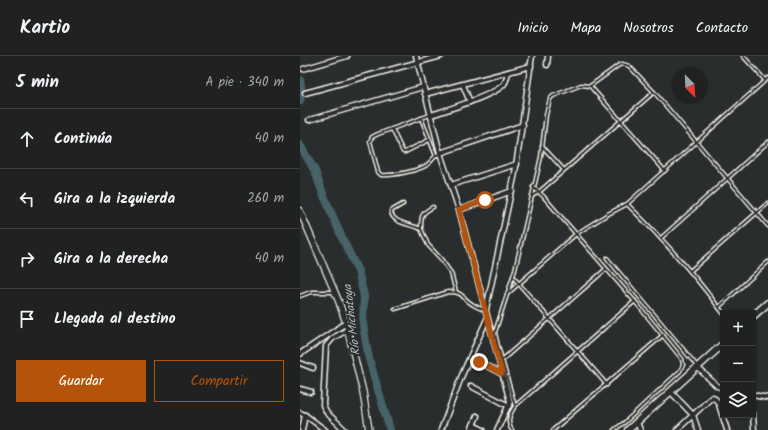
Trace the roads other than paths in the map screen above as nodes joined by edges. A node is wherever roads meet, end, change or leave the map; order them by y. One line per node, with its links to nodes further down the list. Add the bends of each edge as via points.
1 (347, 56): 10 (street)
2 (416, 56): 7 (street)
3 (441, 56): 7 (street)
4 (532, 56): 9 (street)
5 (548, 56): 8 (street)
6 (743, 56): 13 (lane)
7 (418, 62): 16 (street); 18 (street)
8 (547, 65)
9 (531, 66): 11 (street); 25 (street)
10 (303, 69)
11 (508, 72): 14 (street); 20 (street, via 506,82 500,88)
12 (768, 78): 13 (lane)
13 (765, 80): 28 (lane)
14 (463, 85): 19 (street); 20 (street)
15 (590, 86): 17 (lane, via 623,64 629,66); 24 (lane); 30 (lane, via 581,85 561,92 550,100)
16 (423, 87): 19 (street); 23 (street)
17 (654, 92): 24 (lane); 28 (lane)
18 (306, 93)
19 (425, 94): 21 (street)
20 (470, 102): 21 (street)
21 (431, 114): 22 (lane); 31 (street)
22 (421, 118): 26 (lane); 27 (lane)
23 (309, 120)
24 (620, 121): 33 (lane); 34 (lane)
25 (523, 125): 31 (street); 32 (street)
26 (392, 129): 27 (lane, via 403,152); 31 (lane, via 372,137 370,141 381,175 422,168)
27 (429, 140): 31 (lane)
28 (696, 142): 34 (lane); 35 (lane)
29 (768, 142): 35 (lane)
30 (542, 146): 33 (lane); 37 (lane)
31 (438, 154): 36 (street)
32 (517, 164): 36 (street); 38 (street)
33 (564, 170): 39 (lane)
34 (665, 171): 43 (lane)
35 (727, 178): 47 (lane); 51 (lane)
36 (451, 185): 45 (street)
37 (533, 187): 39 (lane); 40 (lane)
38 (512, 191): 45 (street); 66 (street)
39 (539, 192): 40 (lane); 50 (lane)
40 (531, 197): 56 (lane)
41 (768, 203): 47 (lane)
42 (402, 204): 49 (lane, via 391,211 392,216)
43 (627, 204): 50 (lane); 51 (lane)
44 (433, 207): 49 (lane, via 422,216)
45 (459, 210): 66 (street)
46 (300, 211): 58 (street)
47 (757, 212): 48 (lane); 55 (lane)
48 (768, 226)
49 (420, 229): 59 (lane, via 428,245 451,273)
50 (576, 234): 54 (lane); 57 (lane)
51 (661, 238): 55 (lane)
52 (607, 258): 80 (lane)
53 (768, 262): 64 (lane)
54 (606, 269): 62 (lane); 69 (lane)
55 (690, 271): 64 (lane)
56 (513, 276): 57 (lane); 60 (lane)
57 (520, 284): 60 (lane); 69 (lane)
58 (335, 292): 61 (lane, via 311,292); 71 (street)
59 (456, 292): 65 (lane, via 448,292); 66 (lane)
60 (506, 295): 77 (lane, via 495,333)
61 (300, 296)
62 (635, 301): 73 (lane); 75 (lane)
63 (768, 303): 68 (main road)
64 (719, 307): 67 (lane)
65 (395, 309)
66 (485, 310): 70 (street)
67 (721, 310)
68 (756, 313)
69 (550, 318): 75 (lane); 77 (lane)
70 (487, 319): 82 (street); 104 (street)
71 (346, 323): 72 (street); 76 (street)
72 (347, 330): 102 (street, via 333,338 326,346 323,405 327,413); 103 (street, via 363,392)
73 (664, 335): 83 (lane); 110 (lane, via 682,359 680,372)
74 (721, 346): 80 (main road)
75 (578, 350): 83 (lane); 92 (lane)
76 (300, 354)
77 (502, 360): 92 (lane)
78 (479, 362): 82 (street)
79 (300, 363): 81 (street)
80 (697, 367): 85 (street); 88 (main road)
81 (313, 368)
82 (502, 374): 91 (street)
83 (607, 384): 109 (lane)
84 (471, 386): 91 (street)
85 (720, 387)
86 (300, 389): 87 (street)
87 (311, 392)
88 (671, 392): 95 (street); 98 (main road)
89 (756, 396): 90 (street)
90 (768, 398)
91 (509, 406): 107 (street)
92 (515, 406): 108 (lane, via 508,421 508,426)
93 (300, 413): 94 (street)
94 (305, 415): 100 (street); 101 (street)
95 (693, 415): 113 (street); 114 (street); 115 (street, via 710,399 715,398)
96 (477, 416): 99 (street)
97 (753, 418): 116 (street)
98 (637, 422): 111 (main road); 112 (street)
99 (473, 425): 105 (street); 106 (street)
100 (302, 430)
101 (325, 430)
102 (345, 430)
103 (369, 430)
104 (441, 430)
105 (471, 430)
106 (483, 430)
107 (497, 430)
108 (512, 430)
109 (553, 430)
110 (614, 430)
111 (628, 430)
112 (640, 430)
113 (677, 430)
114 (698, 430)
115 (727, 430)
116 (754, 430)

